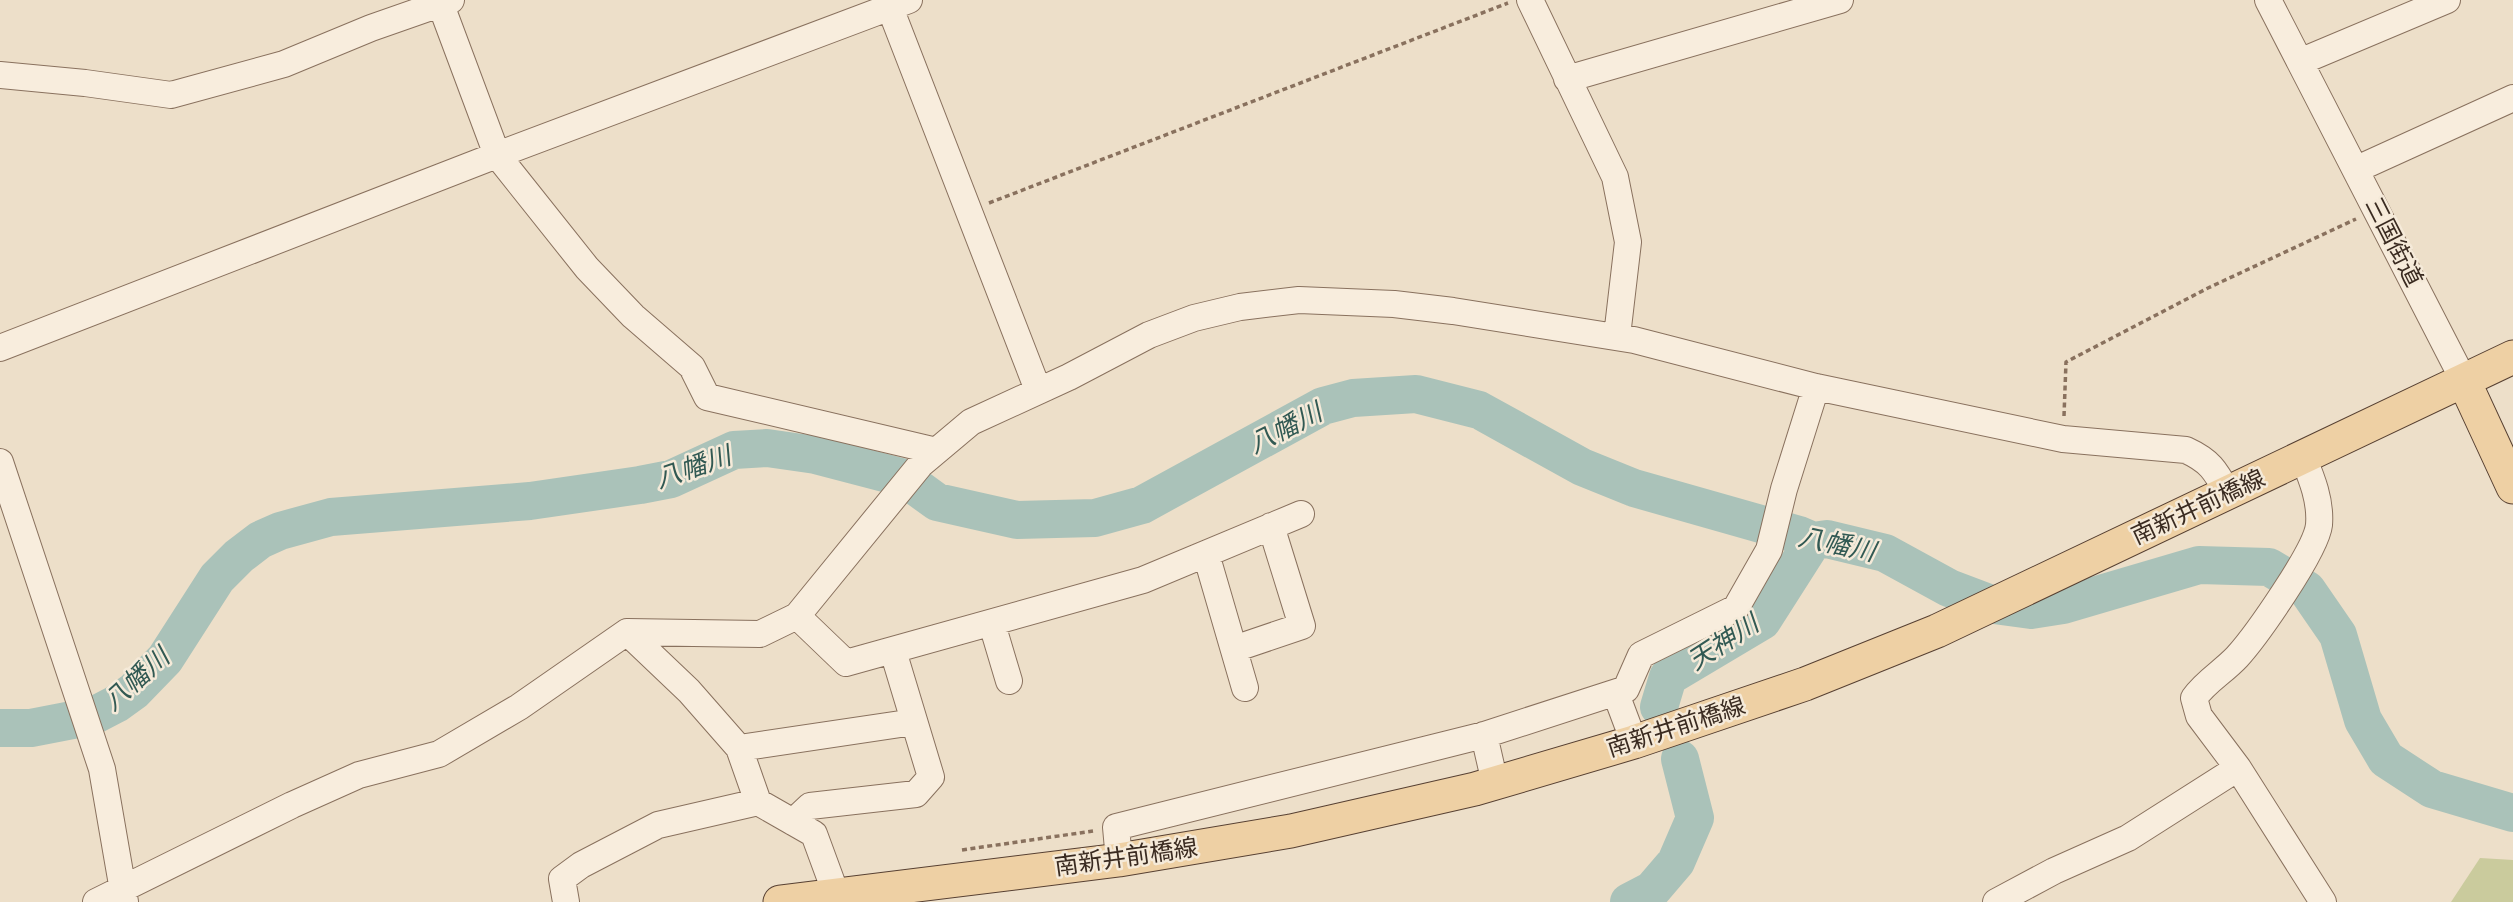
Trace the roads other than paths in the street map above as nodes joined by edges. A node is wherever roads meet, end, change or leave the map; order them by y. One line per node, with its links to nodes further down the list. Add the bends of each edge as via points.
1 (1530, 0): 9 (street)
2 (1840, 0): 9 (street)
3 (2268, 0): 7 (street, 三国街道)
4 (2447, 0): 7 (street)
5 (446, 2): 8 (street, via 284,64 171,94); 11 (street)
6 (895, 2): 11 (street); 18 (street)
7 (2302, 61): 12 (street, 三国街道)
8 (0, 75)
9 (1567, 79): 13 (street, via 1615,177 1628,242)
10 (2513, 98): 12 (street)
11 (497, 155): 14 (street); 20 (street, via 587,268 692,367 707,397)
12 (2357, 169): 16 (street, 三国街道)
13 (1617, 336): 17 (street); 18 (street, via 1406,305 1299,300 1194,318)
14 (0, 348)
15 (2513, 357): 16 (main road, 南新井前橋線)
16 (2464, 381): 19 (main road, 南新井前橋線); 22 (main road, 三国街道)
17 (1815, 387): 23 (street, via 2063,439 2186,450 2205,459); 34 (street, via 1769,550 1736,608 1641,655 1626,689)
18 (1038, 390): 20 (street, via 971,422)
19 (2303, 457): 23 (main road, 南新井前橋線); 39 (street, via 2316,488 2319,526 2280,600 2251,641 2194,698 2199,716)
20 (928, 458): 27 (street)
21 (0, 462): 44 (street, via 102,769)
22 (2509, 470)
23 (2228, 492): 37 (main road, 南新井前橋線, via 1937,631 1805,684)
24 (1301, 514): 25 (street)
25 (1271, 526): 26 (street); 30 (street, via 1302,626)
26 (1206, 554): 28 (street, via 1143,580); 30 (street)
27 (797, 616): 29 (street, via 760,634); 31 (street, via 846,663)
28 (992, 624): 31 (street); 32 (street)
29 (627, 632): 38 (street, via 689,691); 44 (street, via 519,708 439,754 359,775 292,805)
30 (1234, 649): 33 (street)
31 (893, 651): 35 (street)
32 (1009, 681)
33 (1245, 688)
34 (1616, 694): 36 (street); 37 (street)
35 (914, 722): 38 (street); 42 (street, via 931,777 916,793 810,806)
36 (1484, 735): 40 (street); 43 (street, via 1116,827)
37 (1634, 742): 40 (main road, 南新井前橋線)
38 (738, 748): 41 (street)
39 (2238, 768): 49 (street, via 2128,838); 50 (street)
40 (1495, 783): 43 (main road, 南新井前橋線, via 1291,831)
41 (758, 802): 42 (street); 47 (street, via 658,825 581,865 562,879)
42 (793, 822): 45 (street, via 814,834)
43 (1119, 860): 45 (main road, 南新井前橋線)
44 (123, 896): 46 (street)
45 (838, 899): 48 (main road, 南新井前橋線)
46 (96, 902)
47 (566, 902)
48 (780, 902)
49 (1996, 902)
50 (2323, 902)

